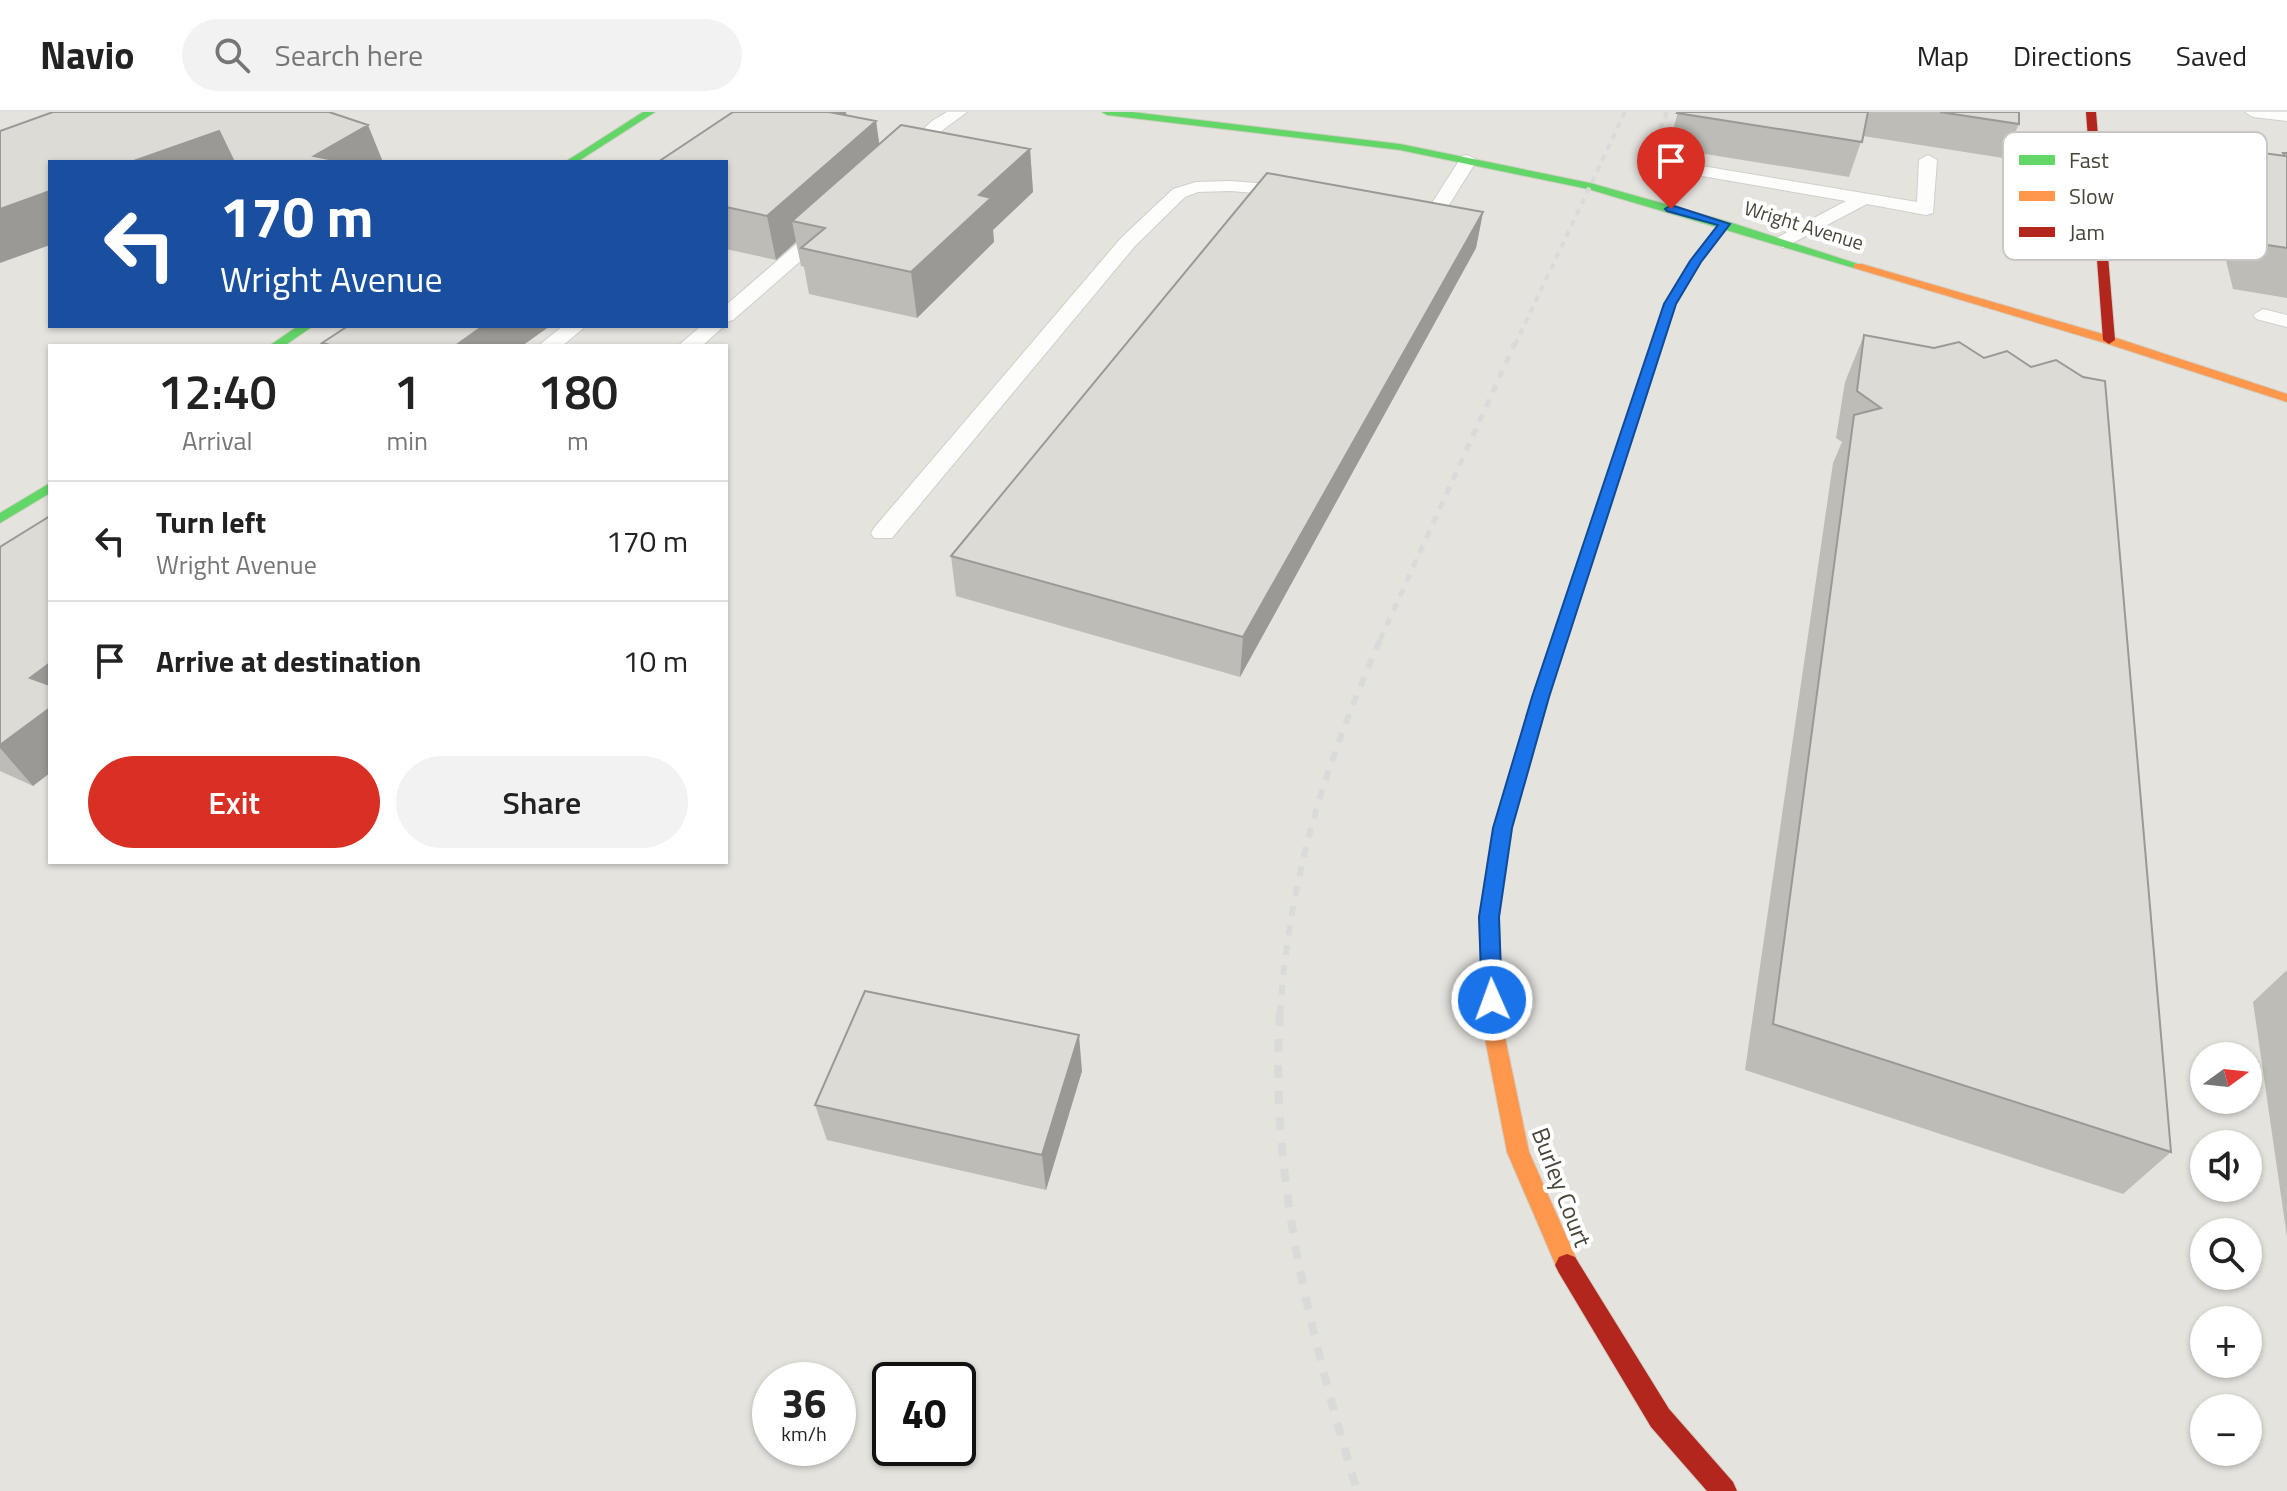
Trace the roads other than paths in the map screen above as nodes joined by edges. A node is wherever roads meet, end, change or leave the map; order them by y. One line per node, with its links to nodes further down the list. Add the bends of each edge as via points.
1 (650, 112): 8 (street)
2 (959, 112): 13 (lane)
3 (1107, 112): 9 (street, Wright Avenue)
4 (2091, 112): 7 (street)
5 (2253, 112): 6 (lane)
6 (2287, 116)
7 (2093, 132)
8 (573, 160)
9 (1468, 160): 17 (lane, via 1437,209); 19 (street, Wright Avenue, via 1590,186)
10 (1928, 160): 16 (lane, via 1926,209)
11 (2267, 163): 12 (lane)
12 (2287, 166)
13 (892, 168)
14 (1702, 171): 16 (lane)
15 (1318, 193): 35 (lane, via 1230,186 1179,193 1128,242)
16 (1865, 198): 20 (lane)
17 (1377, 199)
18 (846, 210): 22 (lane)
19 (1725, 224): 20 (street, Wright Avenue); 36 (street, Burley Court, via 1670,304 1540,697 1503,828 1489,917 1493,1028 1518,1152 1571,1274 1660,1418)
20 (1783, 242): 28 (street, Wright Avenue)
21 (2103, 260): 28 (street)
22 (728, 314)
23 (2263, 315): 24 (lane)
24 (2287, 321)
25 (304, 328): 29 (street)
26 (573, 328): 30 (lane)
27 (712, 328): 31 (lane)
28 (2109, 340): 32 (street, Wright Avenue)
29 (278, 344)
30 (552, 344)
31 (692, 344)
32 (2287, 398)
33 (48, 488): 34 (street)
34 (0, 519)
35 (883, 533)
36 (1724, 1491)

